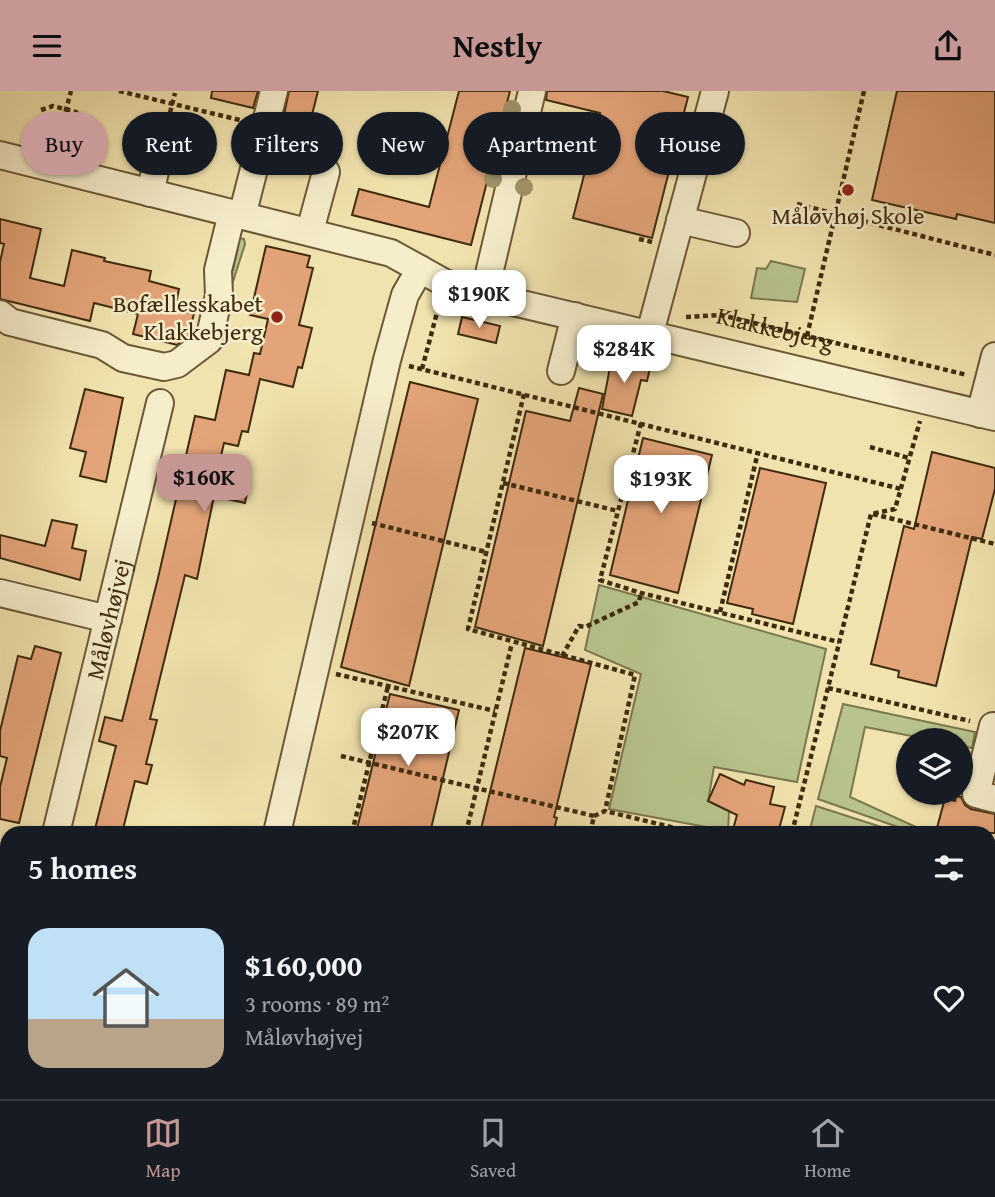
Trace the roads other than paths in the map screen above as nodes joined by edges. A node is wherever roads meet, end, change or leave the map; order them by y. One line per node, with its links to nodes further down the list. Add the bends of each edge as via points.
1 (274, 91): 8 (street)
2 (532, 91): 13 (street)
3 (715, 91): 9 (street)
4 (0, 155): 7 (street, Klakkebjerg)
5 (154, 175): 7 (street)
6 (325, 175): 10 (street)
7 (150, 193): 8 (street, Klakkebjerg)
8 (237, 214): 10 (street, Klakkebjerg); 14 (street, via 218,270 219,295 209,341 177,364 164,367 123,358 102,345 10,322)
9 (680, 220): 11 (street); 16 (street)
10 (310, 231): 12 (street, Klakkebjerg, via 391,253)
11 (736, 233)
12 (420, 269): 13 (street, Klakkebjerg, via 444,283); 26 (street, via 405,295 387,361)
13 (484, 295): 15 (street, Klakkebjerg)
14 (0, 314)
15 (575, 316): 16 (street, Klakkebjerg); 18 (street)
16 (653, 325): 20 (street, Klakkebjerg)
17 (992, 368): 20 (street)
18 (561, 371)
19 (160, 403): 22 (street, Måløvhøjvej)
20 (988, 416)
21 (0, 593): 22 (street)
22 (108, 618): 25 (street, Måløvhøjvej)
23 (993, 726): 24 (street, via 976,795)
24 (995, 799)
25 (57, 826)
26 (278, 826)

